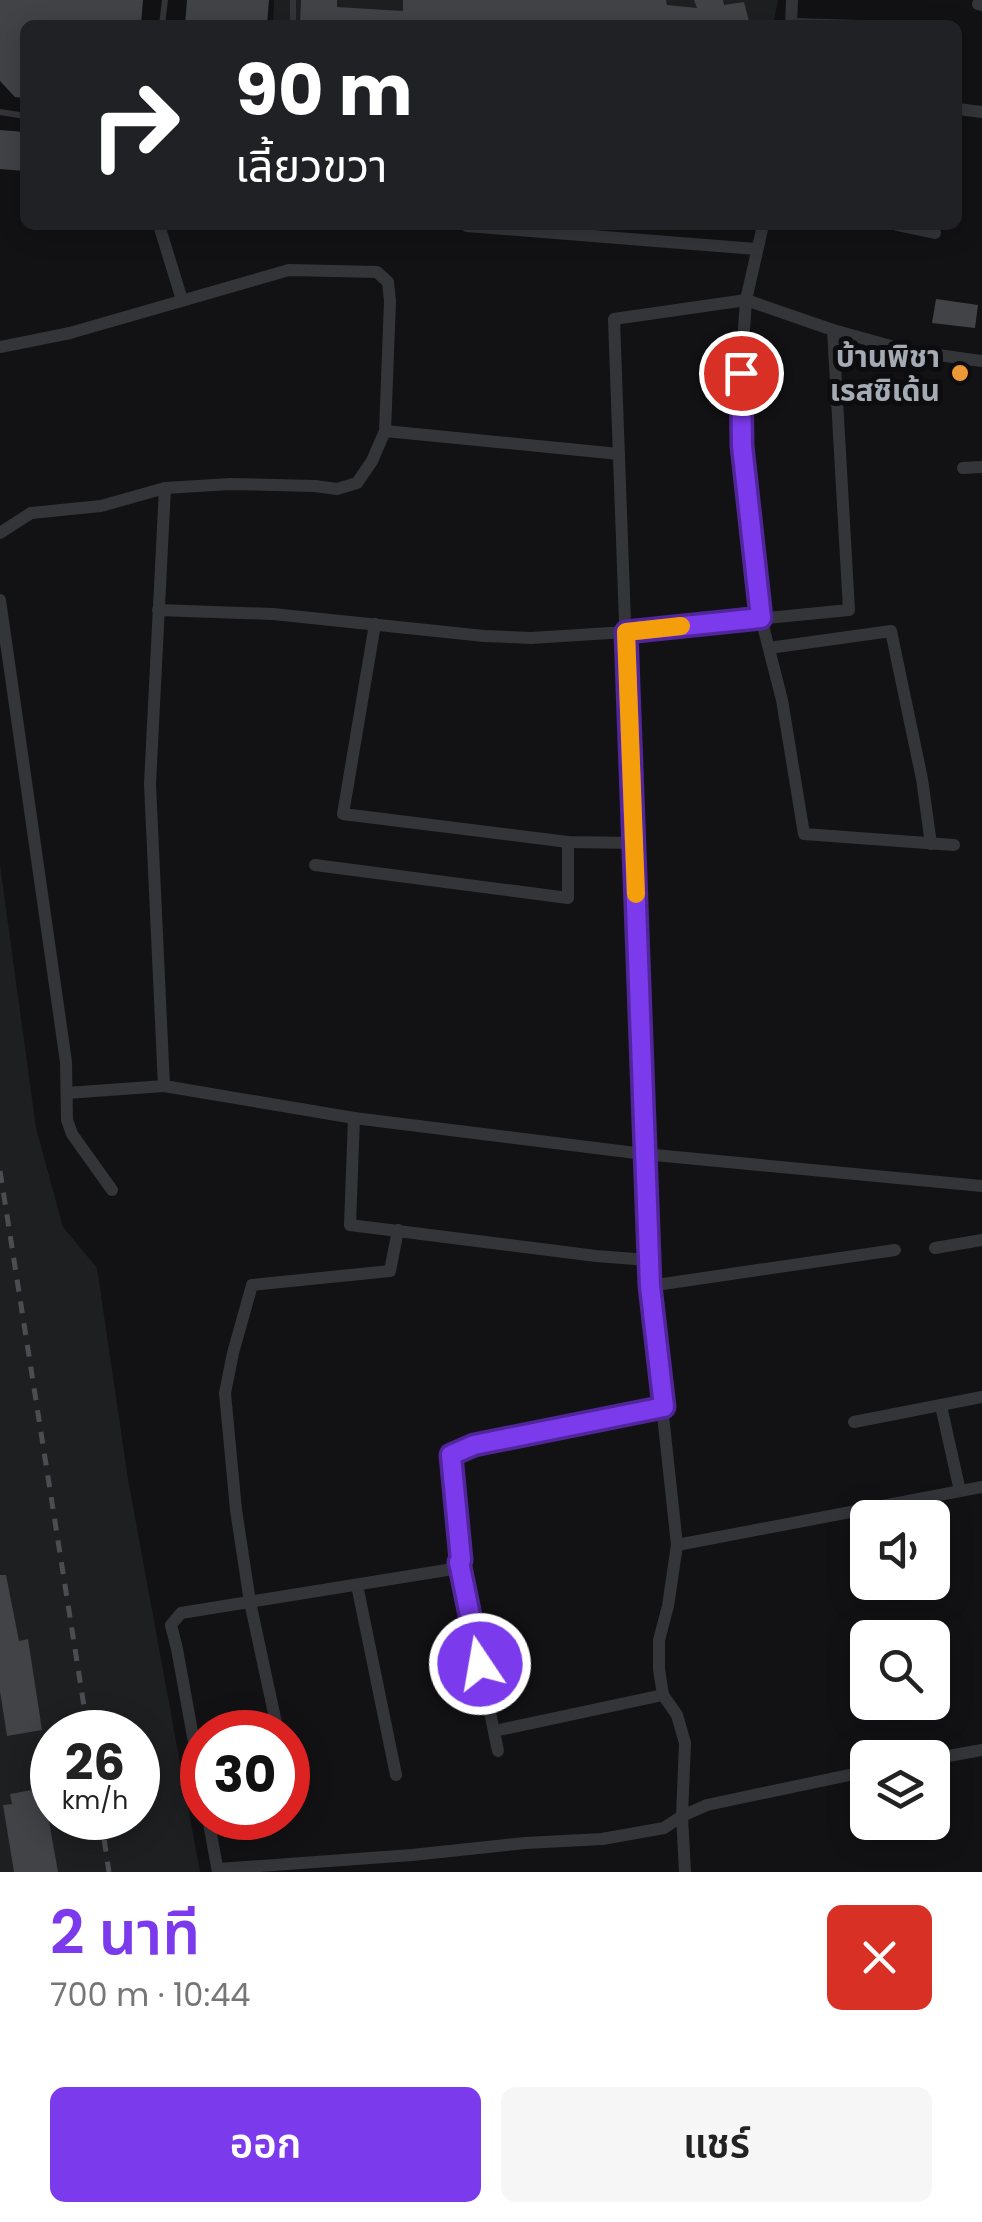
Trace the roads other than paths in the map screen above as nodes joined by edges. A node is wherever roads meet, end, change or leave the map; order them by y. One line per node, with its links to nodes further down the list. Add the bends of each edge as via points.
1 (161, 230): 7 (street)
2 (515, 230): 6 (street)
3 (762, 230): 6 (street)
4 (921, 230): 5 (street)
5 (936, 233)
6 (756, 250): 8 (street)
7 (182, 300): 10 (street); 12 (street, via 289,270 377,272 388,282 390,301)
8 (746, 300): 9 (street); 13 (street, via 614,319); 20 (street, via 742,446)
9 (832, 330): 11 (street); 20 (street, via 848,610)
10 (0, 346)
11 (982, 361)
12 (385, 431): 13 (street); 16 (street, via 356,482 337,489)
13 (619, 454): 22 (street)
14 (982, 467): 15 (street)
15 (963, 468)
16 (165, 488): 17 (street, via 100,506 31,513); 19 (street)
17 (0, 533)
18 (0, 600): 30 (street)
19 (158, 610): 21 (street); 29 (street, via 150,784)
20 (761, 618): 22 (street); 23 (street)
21 (376, 624): 22 (street, via 531,638); 24 (street, via 343,814)
22 (626, 632): 25 (street)
23 (769, 648): 26 (street, via 804,834); 26 (street, via 891,631)
24 (568, 842): 25 (street); 28 (street, via 568,898)
25 (634, 844): 32 (street)
26 (932, 844): 27 (street)
27 (954, 845)
28 (315, 865)
29 (164, 1086): 30 (street); 31 (street)
30 (67, 1093): 34 (street, via 72,1134)
31 (354, 1118): 32 (street); 35 (street, via 350,1225)
32 (644, 1154): 33 (street); 39 (street)
33 (982, 1186)
34 (112, 1190)
35 (398, 1230): 39 (street); 50 (street, via 390,1270 252,1285 225,1393)
36 (982, 1240): 37 (street)
37 (936, 1248)
38 (895, 1250): 40 (street)
39 (648, 1260): 40 (street)
40 (650, 1286): 43 (street)
41 (982, 1397): 42 (street)
42 (942, 1406): 44 (street); 46 (street)
43 (664, 1407): 47 (street); 48 (street, via 451,1455)
44 (854, 1422)
45 (982, 1487): 46 (street)
46 (960, 1491): 47 (street)
47 (677, 1545): 51 (street, via 659,1640)
48 (459, 1562): 49 (street, via 453,1569); 54 (street)
49 (357, 1584): 50 (street); 58 (street)
50 (250, 1602): 52 (street, via 181,1613 170,1624); 53 (street)
51 (663, 1695): 54 (street); 60 (street, via 685,1744)
52 (189, 1710)
53 (273, 1710)
54 (494, 1731): 56 (street)
55 (982, 1750): 57 (street)
56 (498, 1751)
57 (950, 1756)
58 (396, 1775)
59 (850, 1776): 60 (street)
60 (682, 1816): 62 (street, via 664,1828 602,1839); 63 (street)
61 (212, 1840): 62 (street)
62 (218, 1871)
63 (685, 1872)

